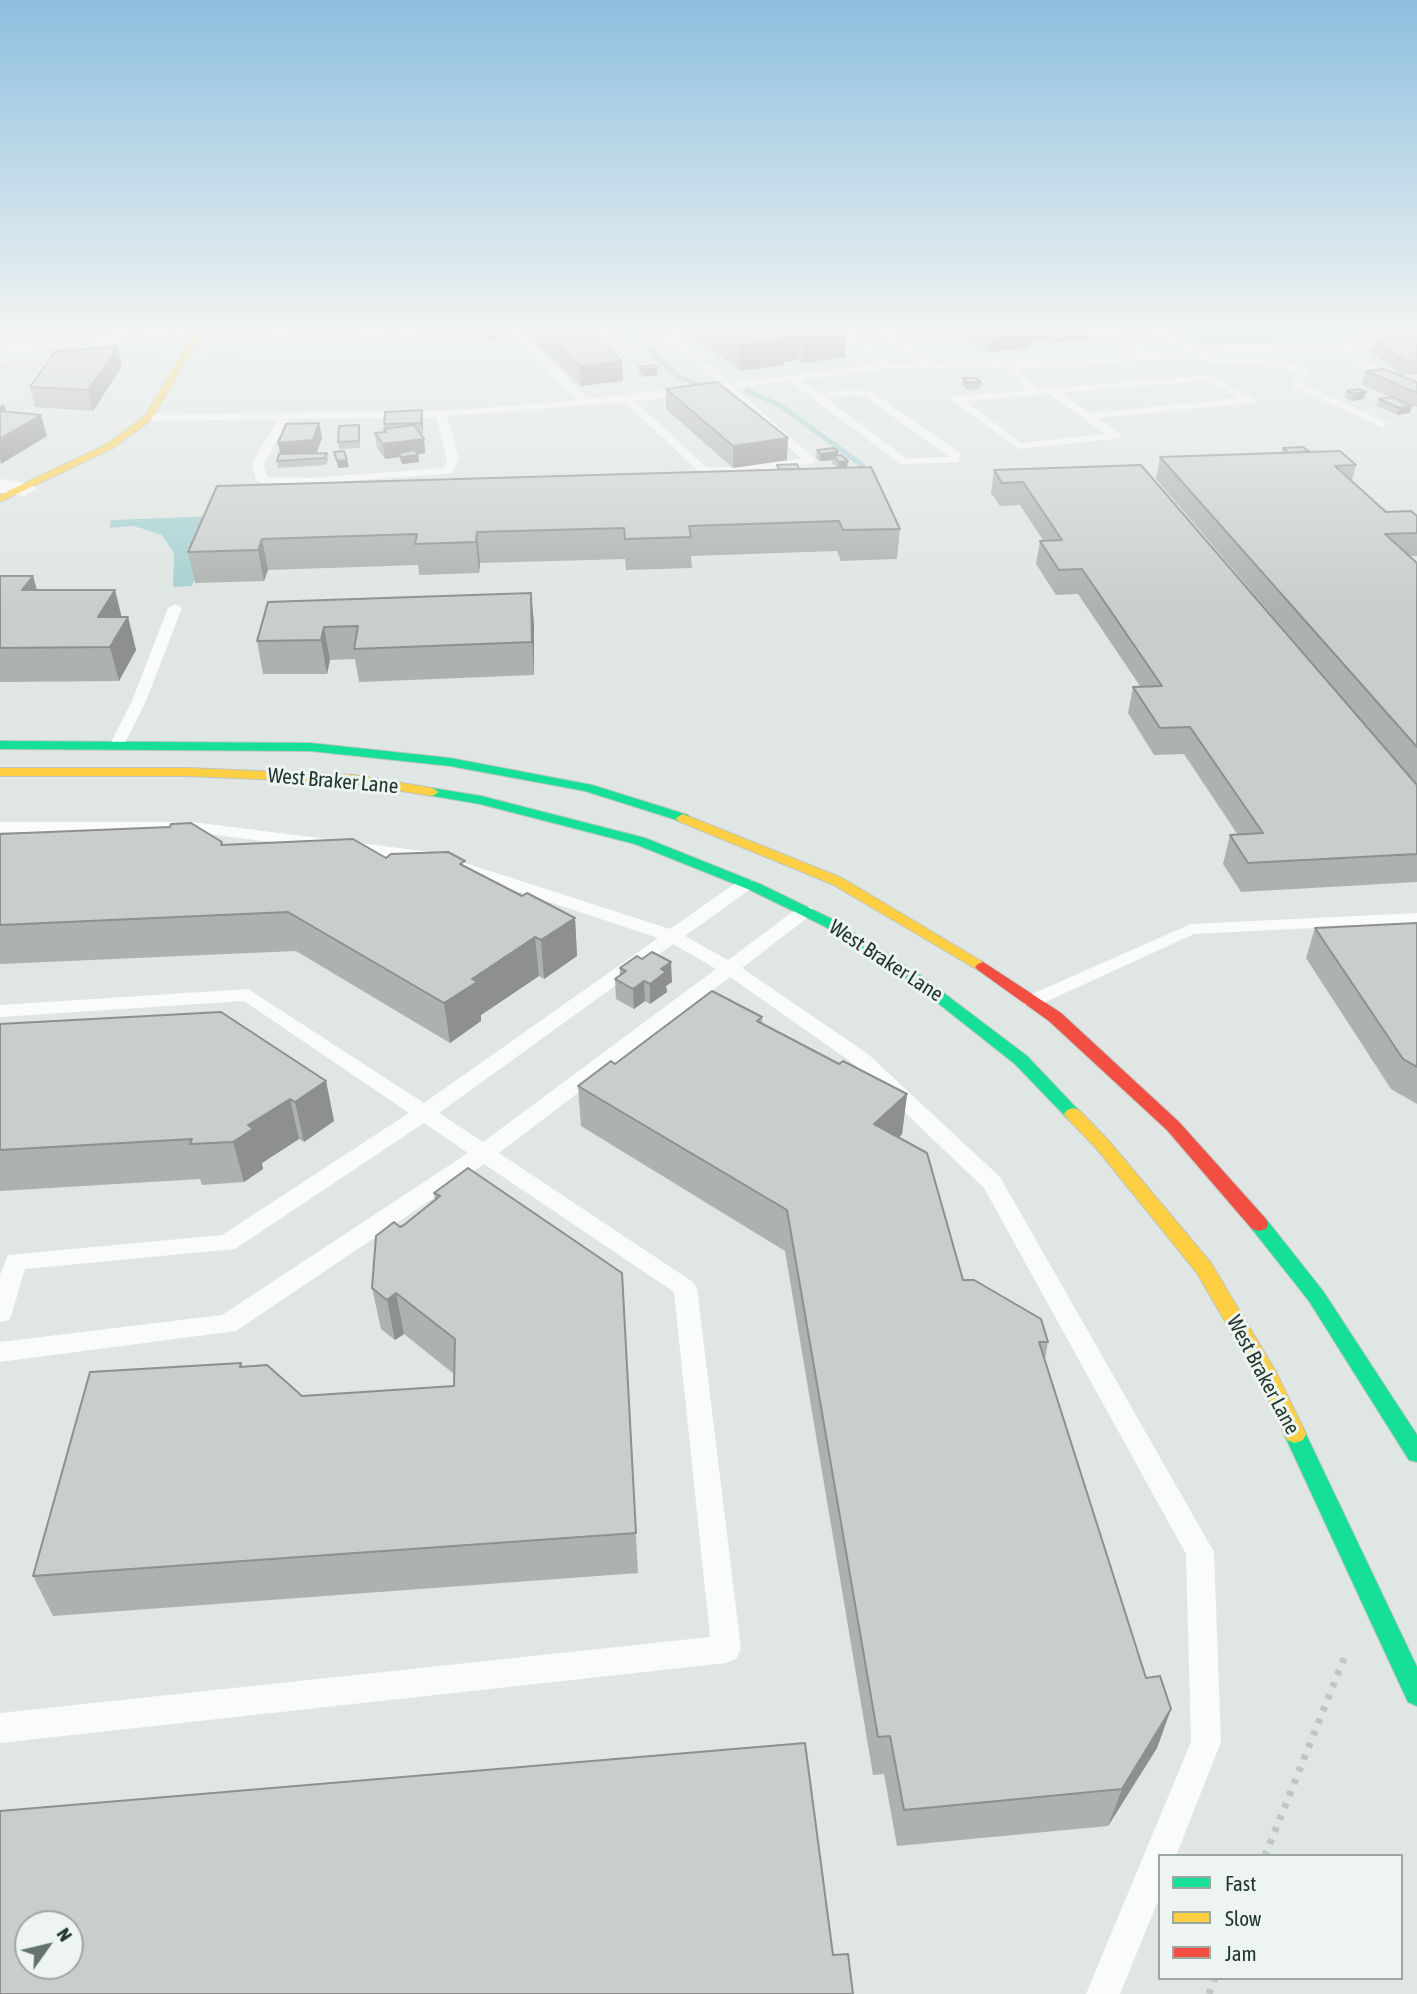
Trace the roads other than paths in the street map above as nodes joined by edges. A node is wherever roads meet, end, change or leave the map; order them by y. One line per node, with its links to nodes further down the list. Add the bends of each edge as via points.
1 (142, 422): 13 (main road, via 110,446)
2 (282, 422): 3 (lane, via 258,464 261,480 448,471 453,459)
3 (443, 422)
4 (652, 422): 5 (lane, via 704,470 811,461)
5 (767, 422)
6 (851, 422): 7 (lane, via 905,462 954,460 956,456)
7 (908, 422)
8 (986, 422): 9 (lane, via 1019,446 1116,436)
9 (1096, 422)
10 (1378, 422): 11 (lane)
11 (1382, 424)
12 (0, 486): 13 (street)
13 (25, 489): 14 (main road)
14 (0, 499)
15 (175, 608): 16 (lane)
16 (118, 744): 17 (main road, West Braker Lane); 19 (main road); 21 (main road, West Braker Lane, via 310,747 450,761 587,788 686,819)
17 (0, 745)
18 (0, 772): 19 (main road, West Braker Lane)
19 (108, 772): 23 (main road, West Braker Lane, via 354,779 481,800 640,841)
20 (0, 828): 26 (lane, via 192,827 430,857)
21 (779, 856): 22 (main road, West Braker Lane); 23 (main road)
22 (837, 881): 24 (main road); 28 (main road, West Braker Lane, via 960,951)
23 (746, 884): 24 (main road, West Braker Lane); 26 (lane)
24 (805, 911): 27 (lane); 35 (main road, West Braker Lane, via 915,978 1021,1060 1102,1145 1204,1268 1269,1378)
25 (1417, 918): 28 (lane, via 1191,929)
26 (672, 936): 27 (lane); 30 (lane)
27 (729, 968): 31 (lane); 37 (lane, via 861,1059 992,1183 1200,1552 1206,1742)
28 (1032, 1001): 34 (main road, West Braker Lane, via 1093,1049 1174,1126 1242,1203 1316,1296)
29 (0, 1011): 30 (lane, via 248,995)
30 (424, 1113): 31 (lane); 32 (lane, via 228,1242 16,1261)
31 (484, 1153): 33 (lane, via 227,1324); 36 (lane, via 685,1288 726,1649)
32 (0, 1313)
33 (0, 1352)
34 (1417, 1453)
35 (1417, 1693)
36 (0, 1728)
37 (1160, 1854)
38 (1158, 1859): 39 (lane)
39 (1103, 1994)

